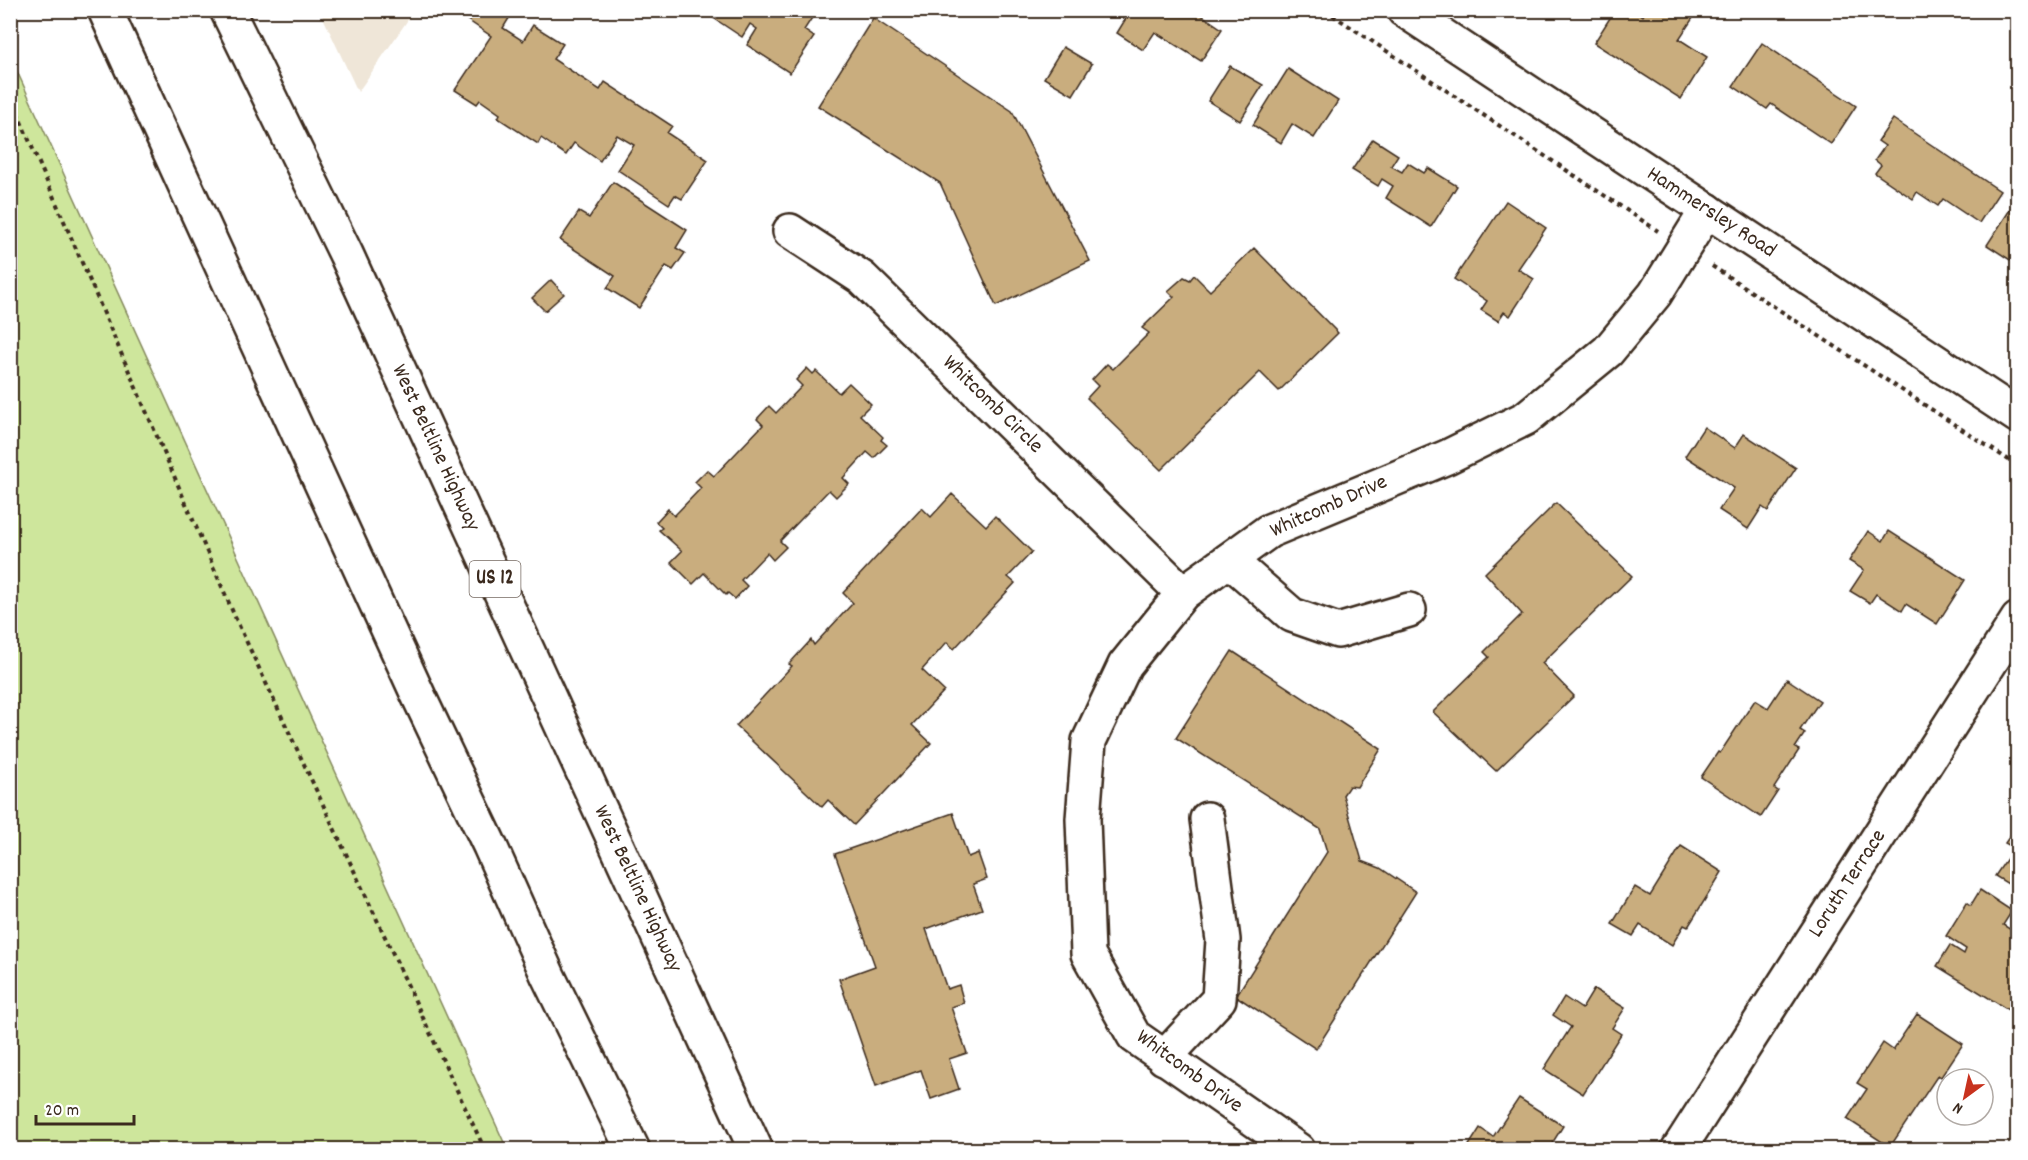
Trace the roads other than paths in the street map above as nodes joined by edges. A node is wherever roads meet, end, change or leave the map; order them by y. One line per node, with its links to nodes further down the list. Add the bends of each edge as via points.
1 (105, 10): 13 (main road, via 548,976)
2 (226, 10): 14 (main road, West Beltline Highway / US 12, via 351,264)
3 (1404, 10): 4 (main road, Hammersley Road)
4 (1707, 210): 6 (main road, Hammersley Road); 7 (main road, Whitcomb Drive, via 1655,294 1608,351 1526,418 1447,457 1269,531)
5 (790, 231): 8 (main road, Whitcomb Circle, via 862,278)
6 (2018, 416)
7 (1228, 560): 8 (main road, Whitcomb Drive); 9 (main road, via 1292,615 1338,632)
8 (1183, 592): 12 (main road, Whitcomb Drive, via 1125,665 1089,741 1083,819 1088,954 1134,1036)
9 (1409, 610)
10 (2018, 618): 16 (main road, Loruth Terrace)
11 (1207, 819): 12 (main road, via 1223,940 1219,999)
12 (1164, 1058): 15 (main road, Whitcomb Drive)
13 (633, 1149)
14 (756, 1149)
15 (1298, 1149)
16 (1678, 1149)

